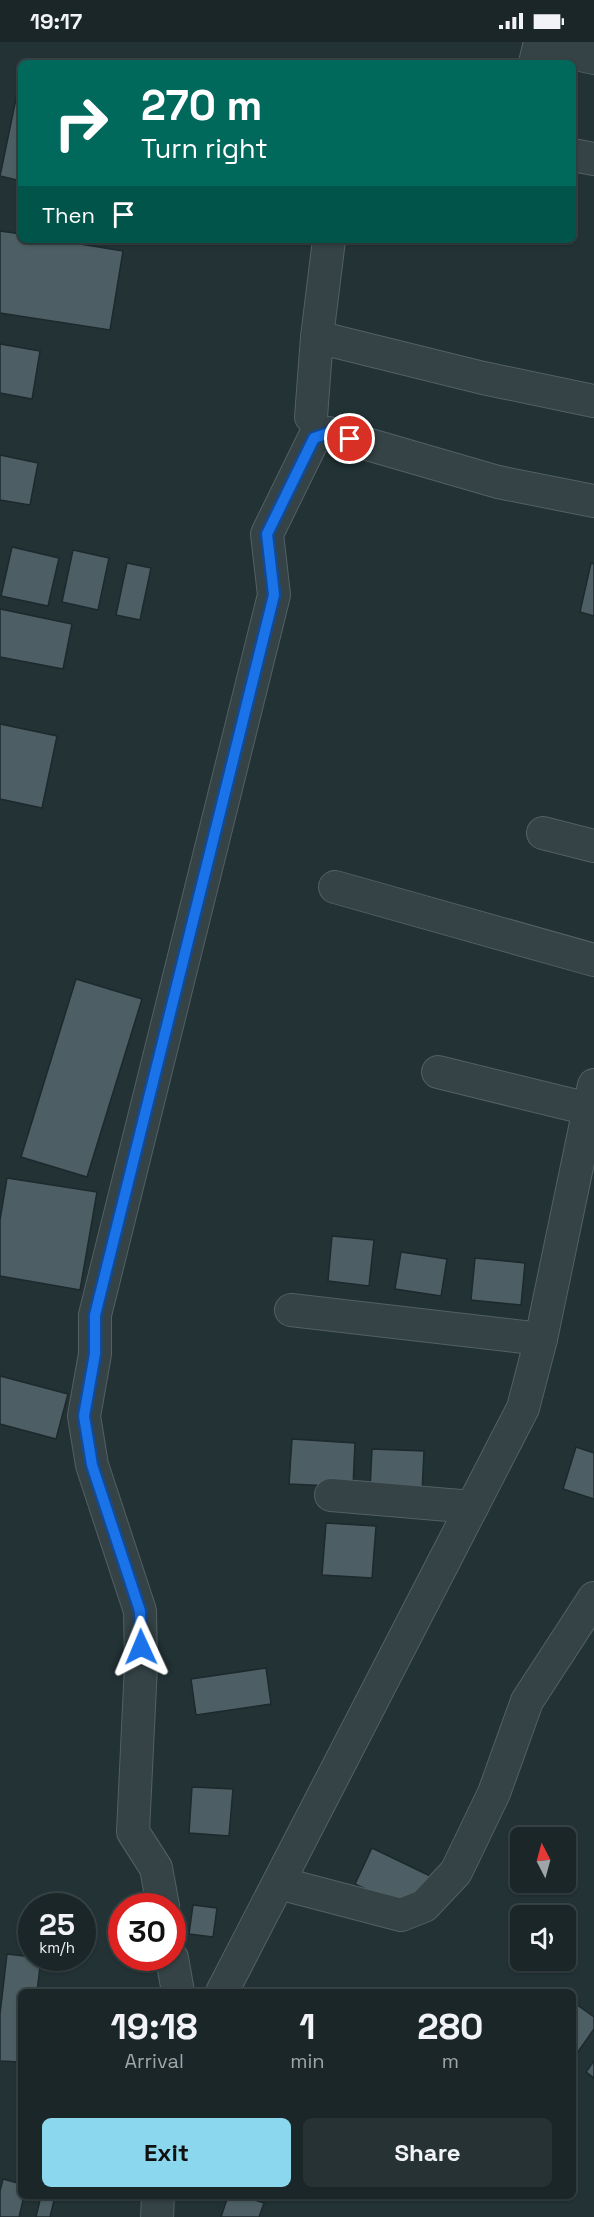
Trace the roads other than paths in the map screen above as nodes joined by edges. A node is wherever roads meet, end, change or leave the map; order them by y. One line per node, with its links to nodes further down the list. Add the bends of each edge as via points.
1 (538, 50): 2 (street)
2 (594, 58)
3 (576, 155): 4 (street)
4 (594, 159)
5 (329, 243): 6 (street)
6 (317, 337): 7 (street); 8 (street)
7 (594, 401)
8 (311, 417)
9 (594, 501): 23 (street, via 498,482 329,433 314,438 267,534 274,595 95,1315 95,1354 84,1416 92,1465 140,1611 133,1832 156,1868)
10 (543, 834): 11 (street)
11 (594, 846)
12 (335, 887): 13 (street)
13 (594, 960)
14 (438, 1072): 15 (street)
15 (592, 1094): 16 (street)
16 (586, 1170): 18 (street)
17 (291, 1310): 18 (street)
18 (541, 1339): 20 (street, via 523,1408)
19 (331, 1495): 20 (street)
20 (472, 1507): 22 (street)
21 (594, 1598): 22 (street, via 527,1701 494,1792 456,1872 424,1906 401,1915)
22 (279, 1884): 26 (street)
23 (161, 1893)
24 (174, 1971): 25 (street)
25 (177, 1989)
26 (224, 1989)
27 (158, 2199): 28 (street)
28 (157, 2217)

